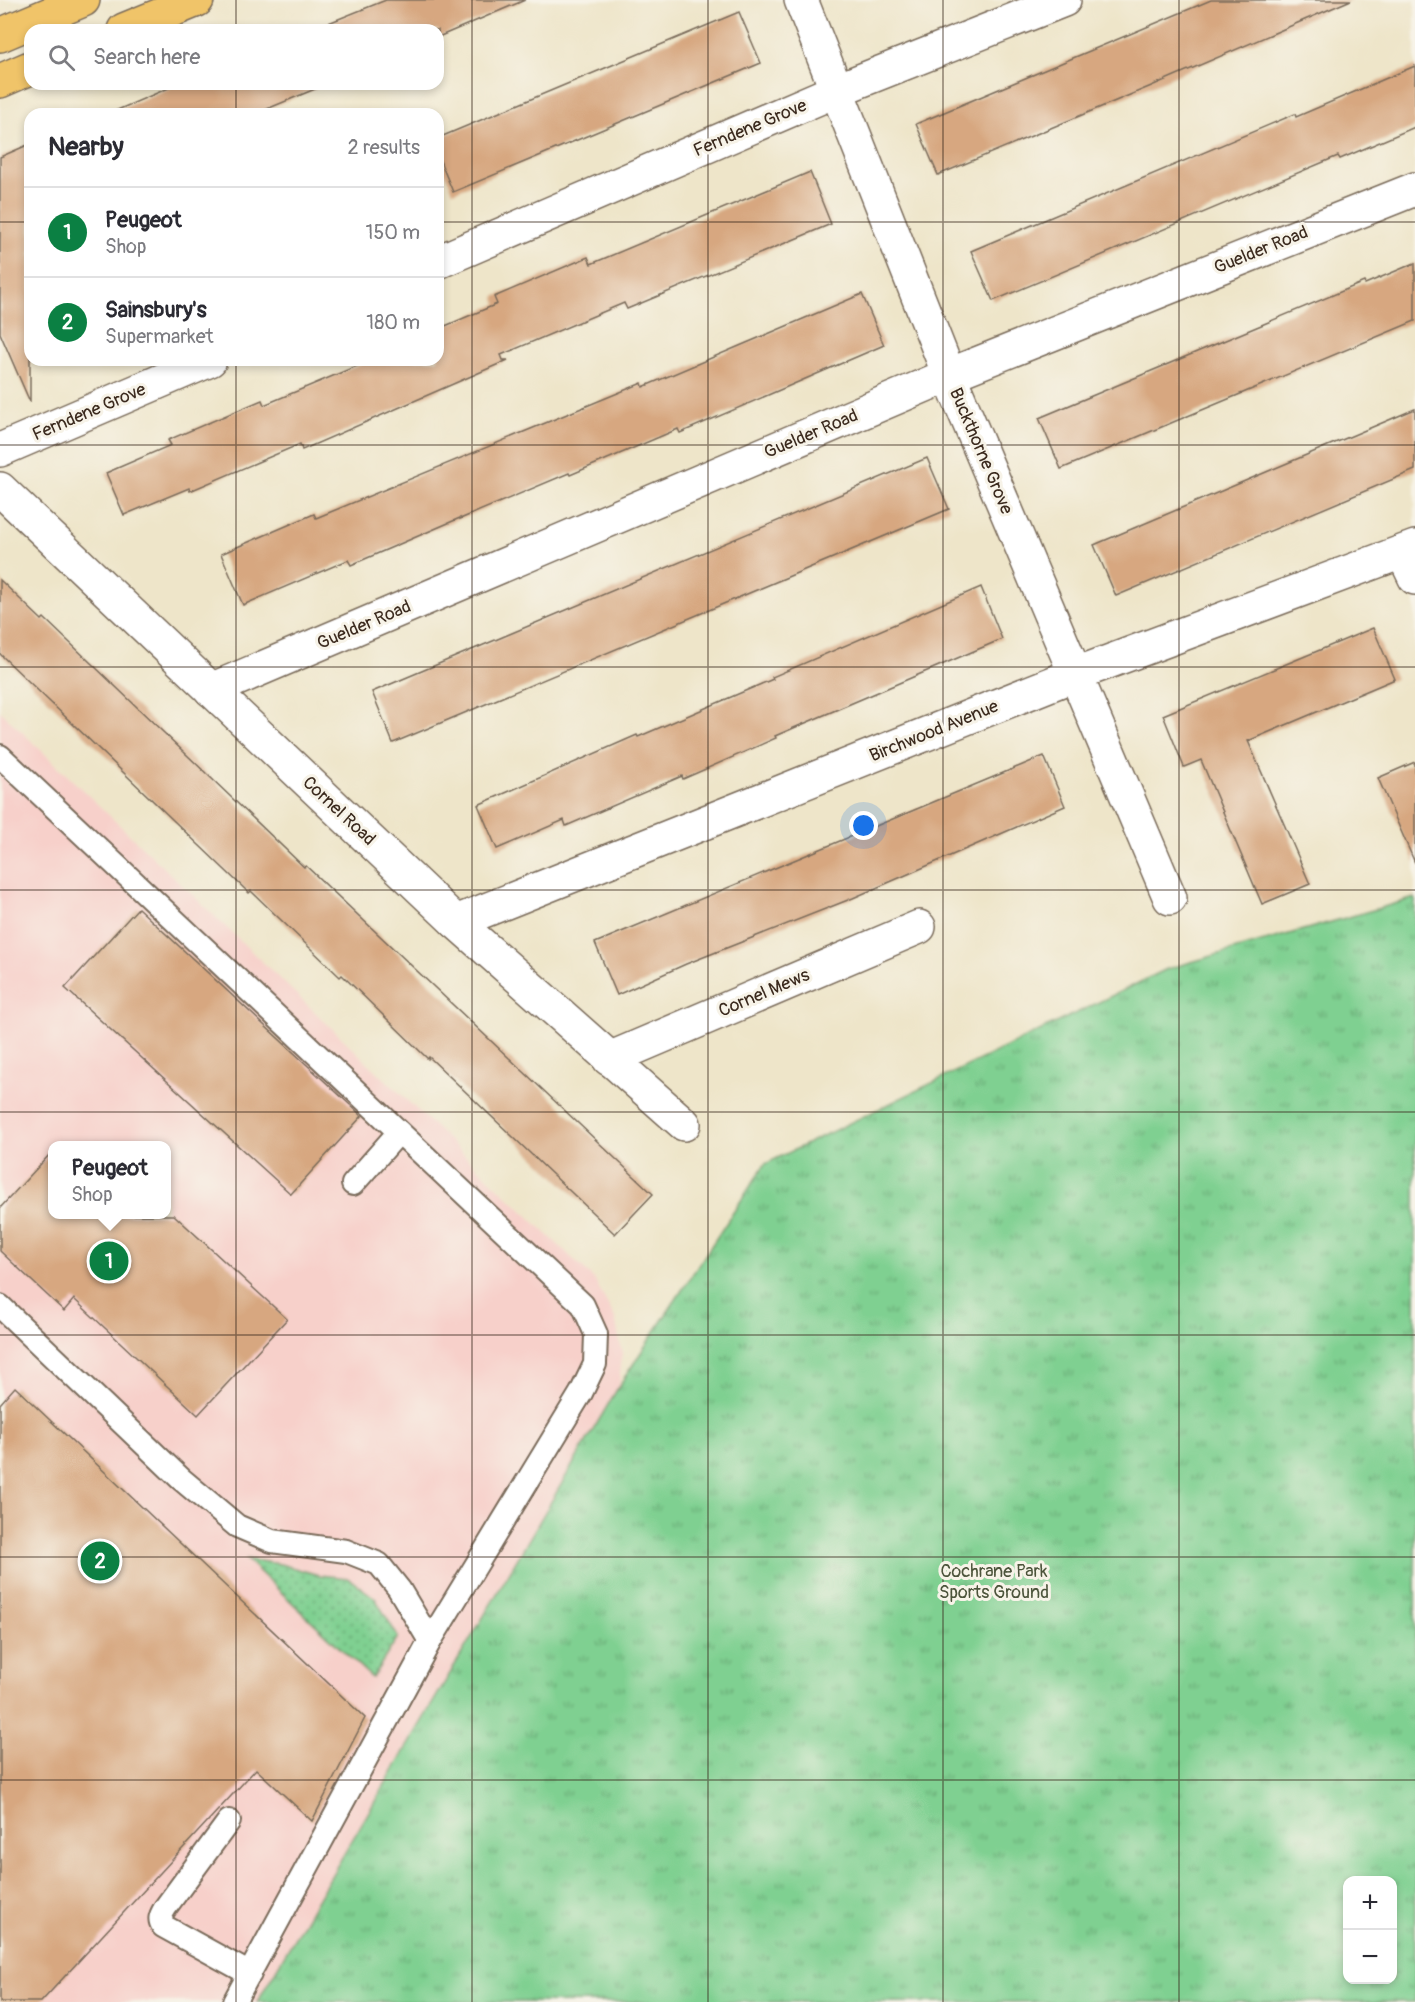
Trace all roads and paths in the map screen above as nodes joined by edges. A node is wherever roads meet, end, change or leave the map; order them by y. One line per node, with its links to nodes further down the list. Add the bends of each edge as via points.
1 (83, 0): 5 (main road)
2 (197, 0): 6 (main road)
3 (801, 0): 11 (street, Buckthorne Grove)
4 (1064, 0): 11 (street, Ferndene Grove)
5 (26, 24)
6 (139, 24)
7 (24, 25): 8 (main road)
8 (0, 35)
9 (24, 71): 10 (main road)
10 (0, 81)
11 (837, 90): 13 (street, Ferndene Grove); 15 (street, Buckthorne Grove)
12 (1415, 189): 15 (street, Guelder Road)
13 (444, 259)
14 (196, 366): 16 (street, Ferndene Grove)
15 (950, 375): 19 (street, Buckthorne Grove); 20 (street, Guelder Road)
16 (0, 450)
17 (0, 489): 20 (street, Cornel Road)
18 (1411, 559): 19 (street, Birchwood Avenue)
19 (1076, 674): 22 (street, Buckthorne Grove); 23 (street, Birchwood Avenue)
20 (212, 690): 23 (street, Cornel Road)
21 (0, 756): 27 (lane)
22 (1170, 898)
23 (456, 922): 25 (street, Cornel Road)
24 (919, 927): 25 (street, Cornel Mews)
25 (609, 1059): 26 (street, Cornel Road)
26 (684, 1124)
27 (399, 1132): 28 (lane); 30 (lane, via 583,1305 596,1334 595,1364 581,1393)
28 (353, 1184)
29 (0, 1306): 30 (lane, via 181,1479 237,1526 272,1541 346,1551 379,1564)
30 (430, 1641): 32 (lane)
31 (229, 1821): 32 (lane, via 165,1908 160,1922)
32 (250, 1974): 33 (lane)
33 (234, 2002)

